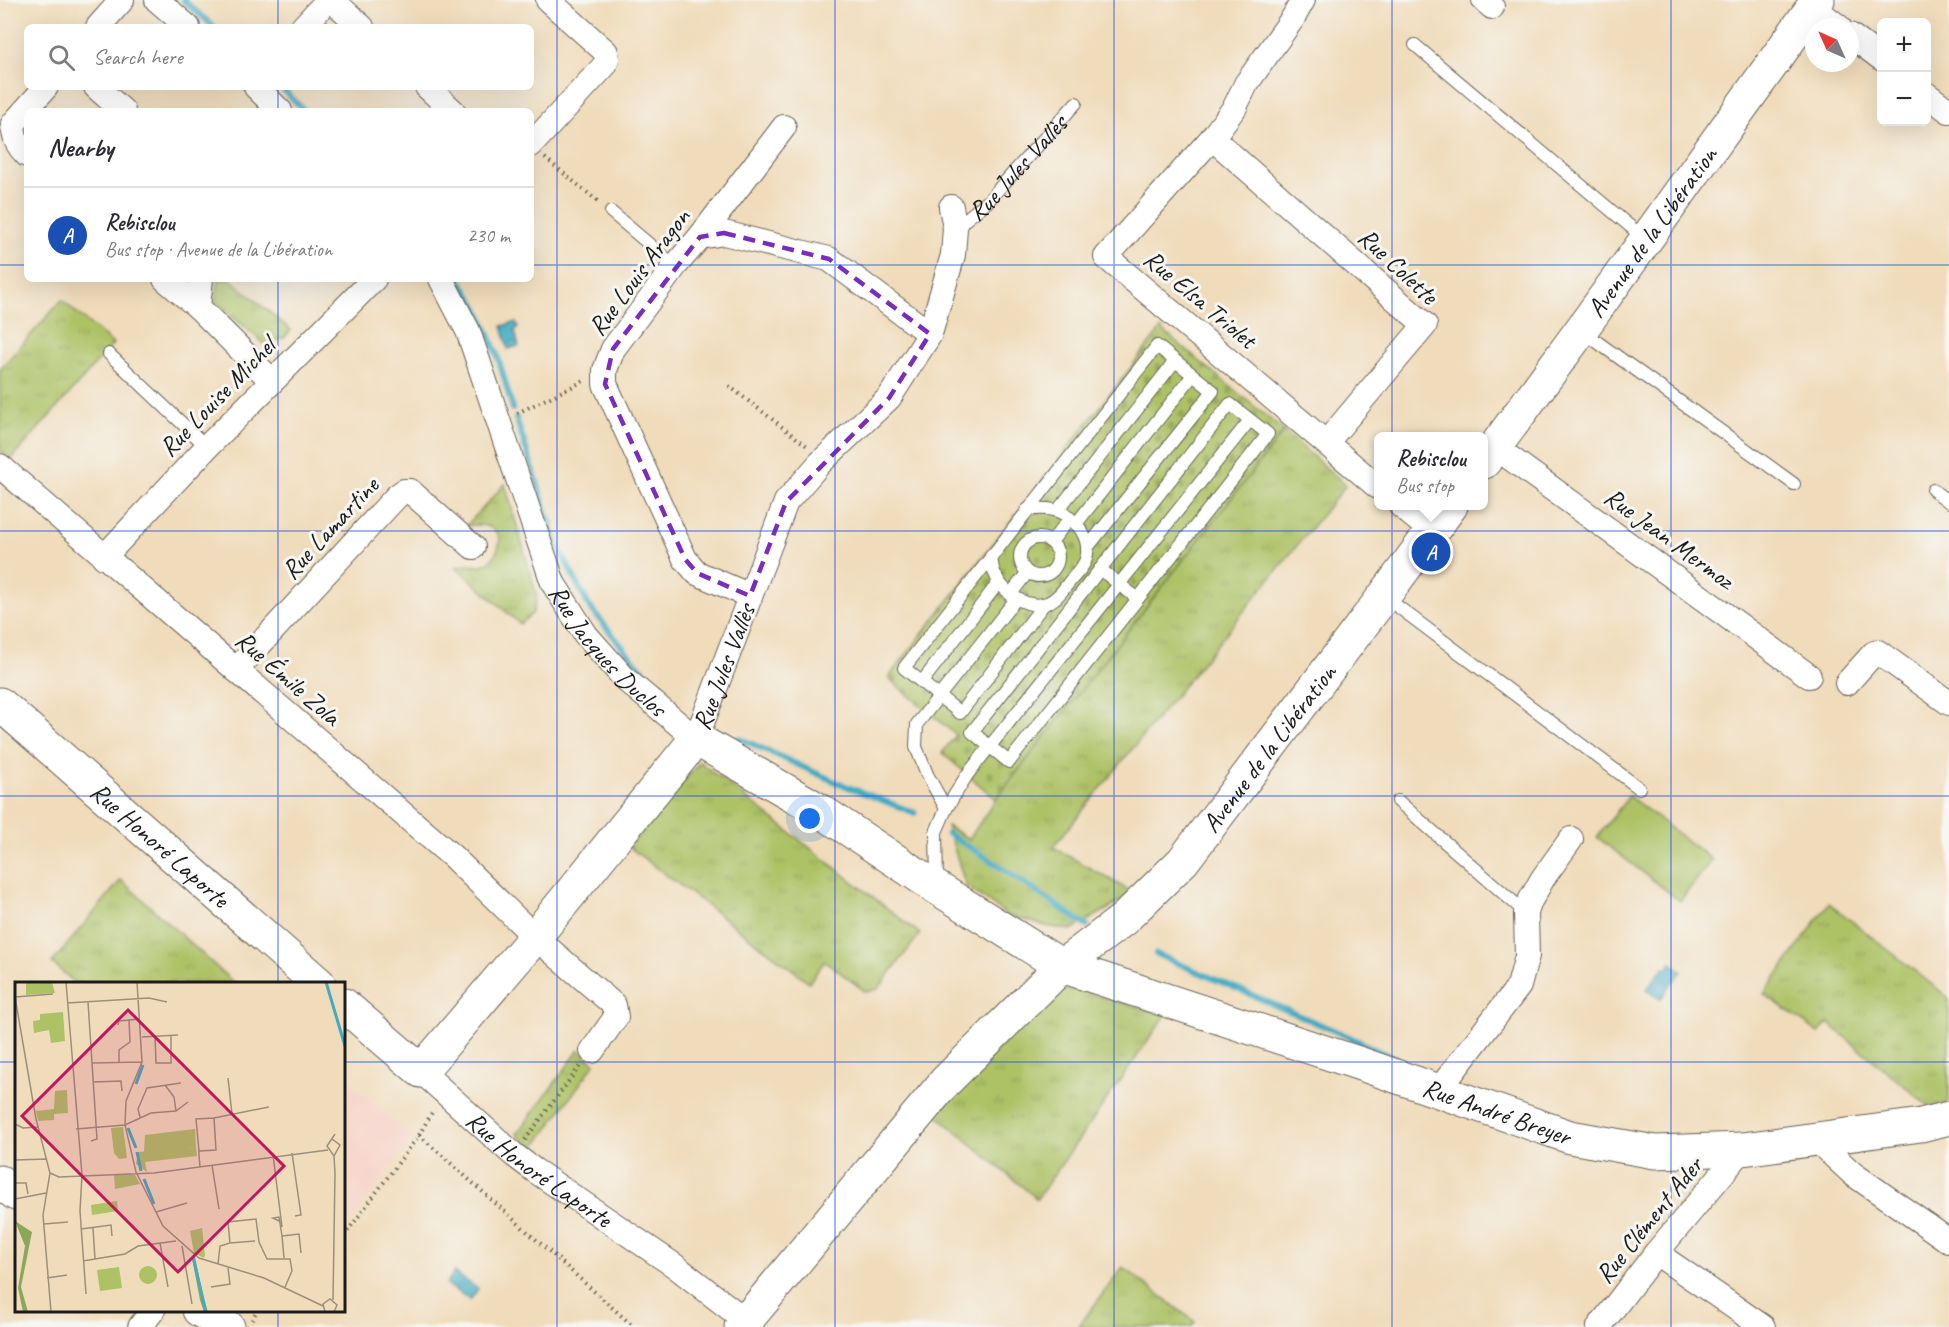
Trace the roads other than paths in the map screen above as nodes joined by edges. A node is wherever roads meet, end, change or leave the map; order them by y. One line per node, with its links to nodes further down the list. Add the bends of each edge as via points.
1 (122, 0): 9 (street)
2 (157, 0): 10 (street)
3 (328, 0): 11 (street)
4 (332, 0): 12 (street)
5 (548, 0): 30 (street, via 606,52 607,59)
6 (1302, 1): 29 (street, Rue Elsa Triolet)
7 (1816, 4): 8 (street); 35 (street, Avenue de la Libération)
8 (1830, 18)
9 (101, 24)
10 (185, 24)
11 (306, 24)
12 (359, 24)
13 (1859, 42): 15 (street)
14 (1415, 45): 35 (lane)
15 (1877, 56)
16 (43, 90): 22 (street)
17 (99, 90): 23 (street)
18 (258, 90): 24 (street)
19 (430, 90): 25 (street)
20 (1931, 98): 26 (street)
21 (1076, 103): 33 (lane, Rue Jules Vallès, via 987,202)
22 (27, 108)
23 (120, 108)
24 (277, 108)
25 (450, 108)
26 (1949, 111)
27 (24, 112): 31 (street, via 13,124 14,137)
28 (784, 128): 34 (street, Rue Louis Aragon)
29 (1212, 138): 49 (street, Rue Colette, via 1425,325); 49 (street, Rue Elsa Triolet, via 1106,257)
30 (535, 149)
31 (24, 152)
32 (611, 212): 36 (lane)
33 (953, 217): 43 (street, Rue Jules Vallès, via 953,255)
34 (700, 237): 36 (street, Rue Louis Aragon); 43 (street, via 724,233 829,259)
35 (1646, 239): 42 (street, Avenue de la Libération)
36 (675, 266): 77 (street, Rue Louis Aragon, via 613,349 605,370 605,384 685,559 697,573)
37 (169, 282): 41 (street)
38 (201, 282): 41 (street)
39 (371, 282): 47 (street, Rue Louise Michel)
40 (443, 282): 89 (street, Rue Jacques Duclos, via 468,331 553,583 586,635 626,680)
41 (198, 307): 47 (street)
42 (1581, 330): 51 (street, Avenue de la Libération); 54 (lane)
43 (930, 334): 77 (street, Rue Jules Vallès, via 889,398 786,502)
44 (109, 354): 50 (lane)
45 (1175, 360): 46 (lane); 57 (lane, via 1157,346); 58 (lane)
46 (1193, 375): 61 (lane); 67 (lane, via 1213,391)
47 (272, 381): 50 (street, Rue Louise Michel)
48 (1250, 420): 72 (lane, via 1230,404); 76 (lane); 80 (lane, via 1268,434)
49 (1326, 443): 53 (street, Rue Elsa Triolet)
50 (207, 447): 70 (street, Rue Louise Michel)
51 (1489, 454): 83 (street, Rue Jean Mermoz)
52 (0, 466): 70 (street, Rue Émile Zola)
53 (1374, 484)
54 (1794, 484)
55 (1933, 490): 56 (lane)
56 (1949, 502)
57 (1027, 510): 58 (lane); 62 (lane)
58 (1058, 510): 61 (lane)
59 (1414, 510): 60 (street)
60 (1441, 518): 78 (street, Avenue de la Libération)
61 (1073, 521): 65 (lane); 67 (lane, via 1086,538)
62 (1014, 528): 63 (lane); 64 (lane)
63 (1004, 541): 68 (lane); 69 (lane)
64 (1028, 541): 65 (lane, via 1041,538); 68 (lane)
65 (1051, 543): 71 (lane, via 1058,556)
66 (473, 547): 82 (street, Rue Lamartine, via 410,492 404,491)
67 (1087, 548): 74 (lane, via 1086,560)
68 (1020, 552): 73 (lane, via 1021,565)
69 (991, 556): 75 (lane); 84 (lane, via 904,668)
70 (104, 557): 82 (street, Rue Émile Zola)
71 (1054, 569): 73 (lane, via 1043,576); 74 (lane)
72 (1100, 569): 76 (lane); 90 (lane, via 972,732)
73 (1027, 573): 79 (lane)
74 (1070, 581): 81 (lane, via 1056,599)
75 (999, 582): 79 (lane); 84 (lane)
76 (1119, 585): 80 (lane); 90 (lane)
77 (750, 596): 89 (street, Rue Jules Vallès)
78 (1384, 596): 91 (lane); 98 (street, Avenue de la Libération, via 1183,861 1124,919)
79 (1013, 597): 81 (lane); 86 (lane)
80 (1137, 598): 90 (lane, via 1009,762)
81 (1044, 604): 86 (lane, via 960,713)
82 (236, 670): 97 (street, Rue Émile Zola, via 453,857)
83 (1809, 676)
84 (921, 682): 86 (lane)
85 (1847, 683): 87 (street, via 1878,652)
86 (939, 696): 93 (lane, via 917,724 916,747)
87 (1949, 703)
88 (0, 705): 99 (street, Rue Honoré Laporte)
89 (696, 739): 95 (street, Rue Jacques Duclos, via 821,811); 97 (street, Rue Jules Vallès)
90 (990, 747): 93 (lane)
91 (1639, 788)
92 (1398, 801): 96 (lane)
93 (946, 809): 95 (lane, via 936,832)
94 (1571, 839): 96 (street, via 1543,878)
95 (937, 888): 98 (street, Rue Jacques Duclos)
96 (1526, 913): 103 (street, via 1527,956 1519,986)
97 (535, 938): 101 (street, Rue Émile Zola, via 614,1005 616,1017); 102 (street, Rue Jules Vallès)
98 (1062, 966): 103 (street, Rue André Breyer); 113 (street, Avenue de la Libération, via 945,1082)
99 (317, 982)
100 (345, 1006): 102 (street, Rue Honoré Laporte)
101 (591, 1051)
102 (432, 1081): 113 (street, Rue Honoré Laporte, via 514,1155 675,1266)
103 (1438, 1091): 106 (street, Rue André Breyer, via 1570,1137 1655,1152)
104 (1949, 1118): 105 (street, Rue André Breyer)
105 (1815, 1139): 106 (street, Rue André Breyer); 109 (street, via 1853,1174)
106 (1743, 1149): 110 (street, Rue Clément Ader)
107 (0, 1182): 108 (street)
108 (15, 1193)
109 (1949, 1241)
110 (1656, 1253): 116 (street, Rue Clément Ader); 117 (street)
111 (152, 1312): 114 (street)
112 (202, 1312): 115 (street)
113 (746, 1325)
114 (140, 1327)
115 (228, 1327)
116 (1599, 1327)
117 (1762, 1327)

